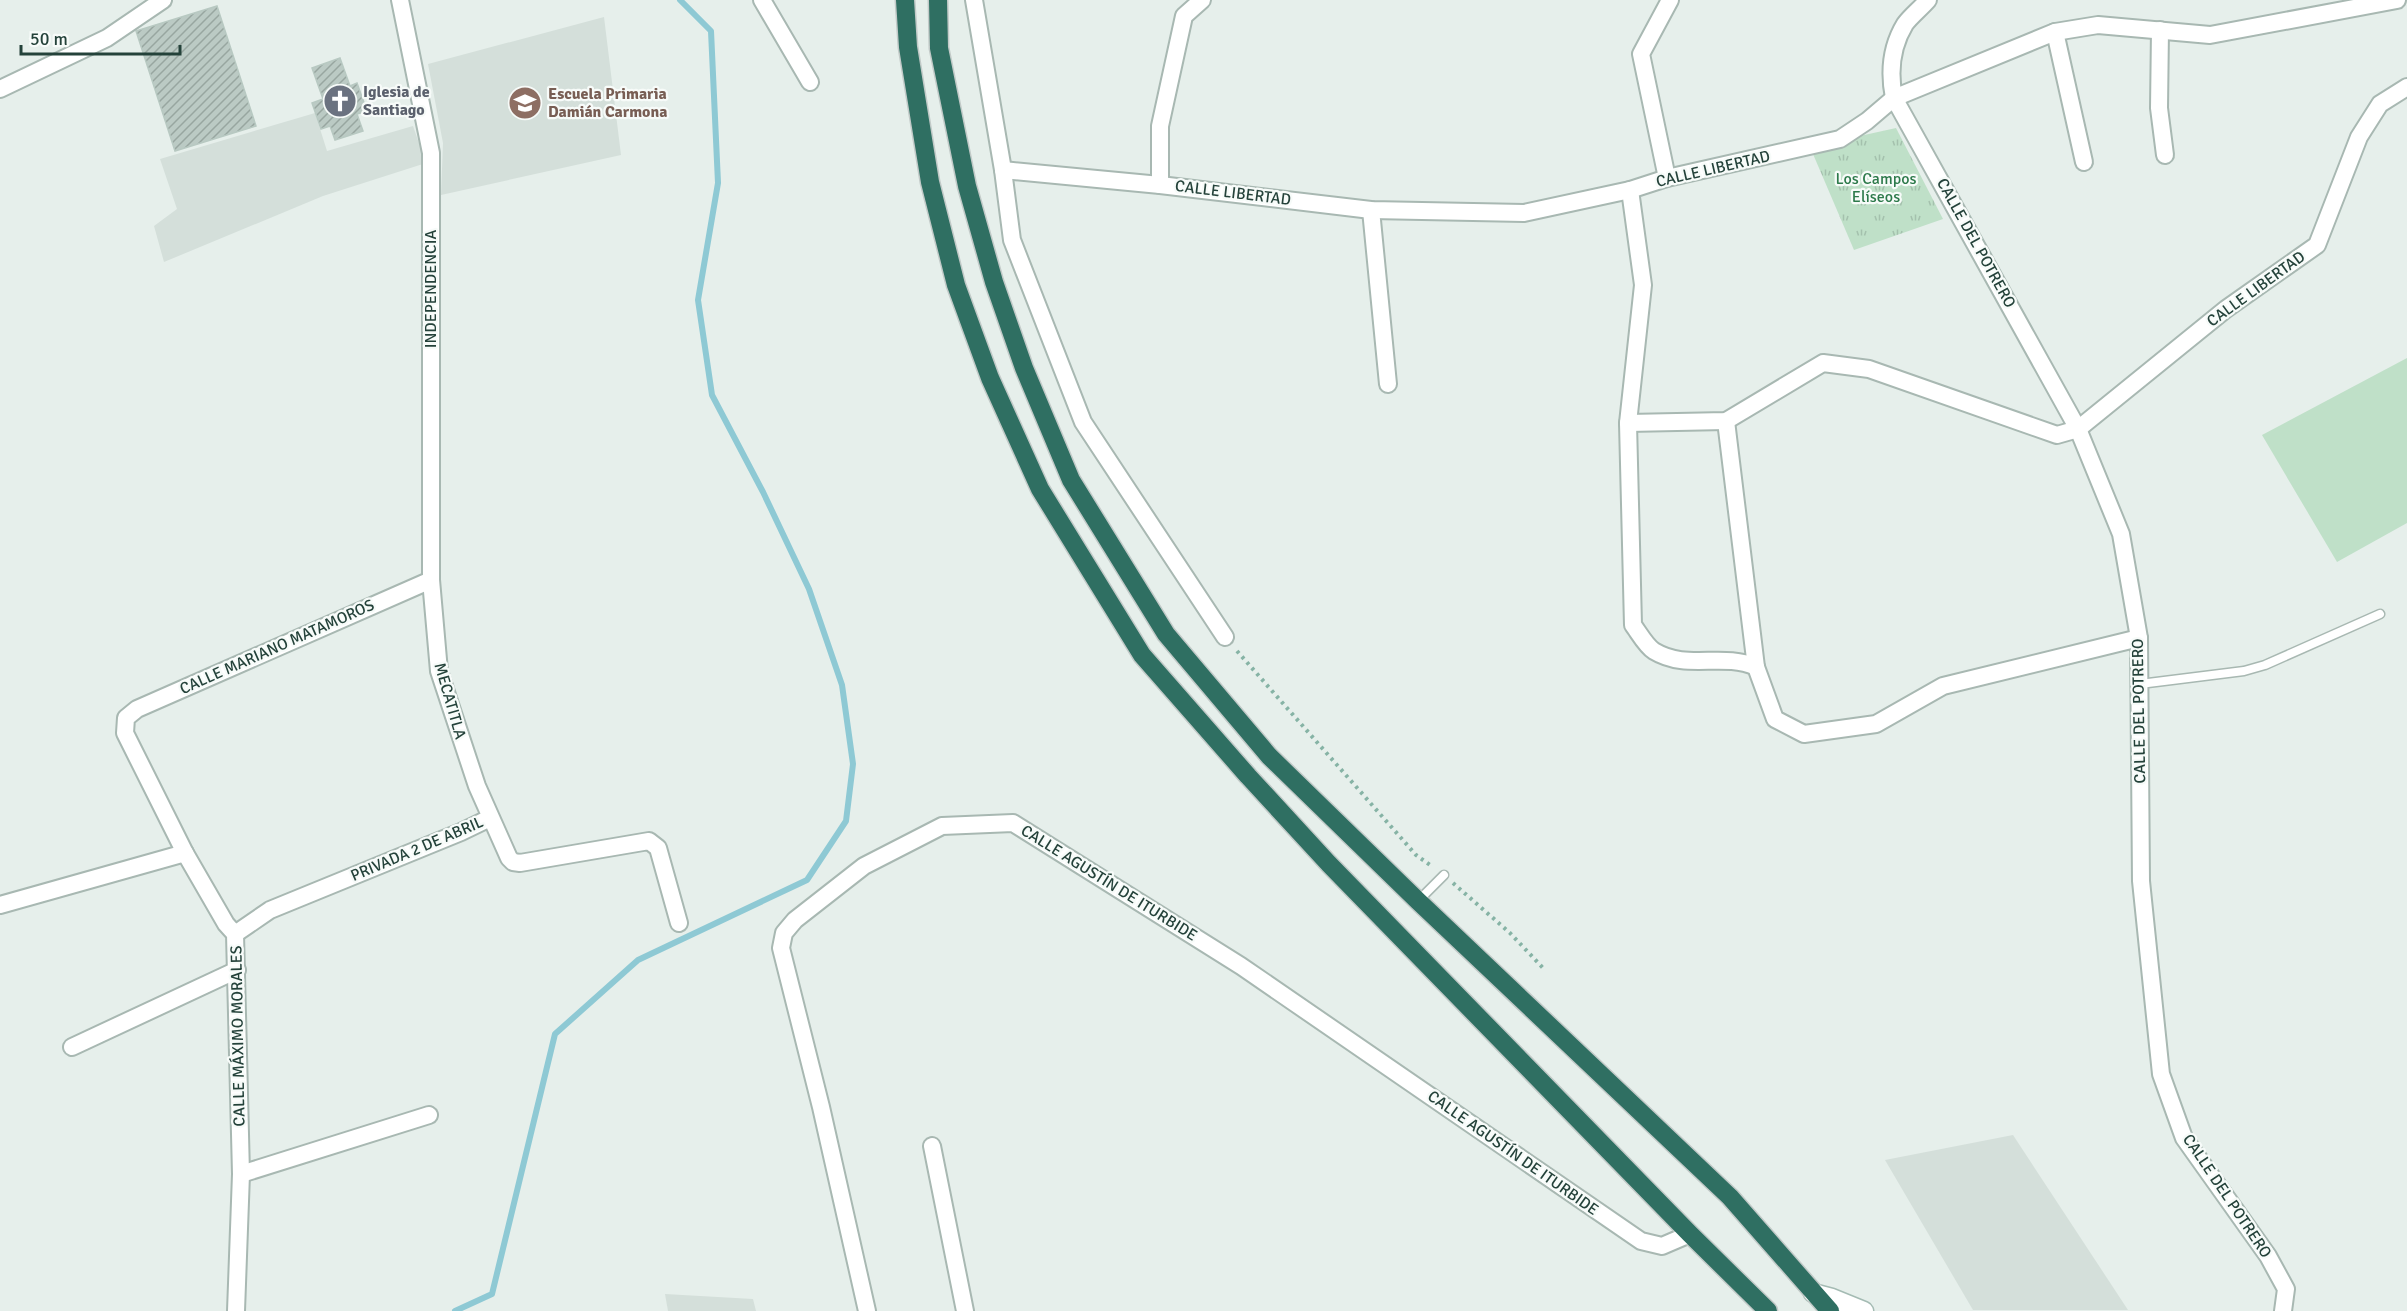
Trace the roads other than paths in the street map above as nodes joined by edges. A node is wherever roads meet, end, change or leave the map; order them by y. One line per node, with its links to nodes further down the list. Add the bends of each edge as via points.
1 (163, 0): 15 (street, via 107,38)
2 (400, 0): 28 (street, INDEPENDENCIA, via 431,153)
3 (762, 0): 13 (street)
4 (905, 0): 47 (highway, via 908,47 930,183 956,285 990,378 1040,489 1142,655 1321,855)
5 (938, 0): 38 (highway, via 939,48 967,186 1024,368 1071,480 1166,634 1269,756)
6 (974, 0): 19 (street)
7 (1202, 0): 21 (street, via 1184,16 1160,126)
8 (1670, 0): 20 (street, via 1641,54)
9 (1928, 0): 16 (street, CALLE DEL POTRERO, via 1905,24 1893,52)
10 (2397, 0): 11 (street, CALLE LIBERTAD, via 2210,35)
11 (2160, 30): 12 (street, CALLE LIBERTAD, via 2098,25); 17 (street, via 2159,108)
12 (2055, 32): 16 (street, CALLE LIBERTAD); 18 (street)
13 (810, 82)
14 (2407, 87): 27 (street, CALLE LIBERTAD, via 2380,104 2359,137 2317,244 2226,309)
15 (0, 89)
16 (1894, 98): 20 (street, CALLE LIBERTAD, via 1840,139); 27 (street, CALLE DEL POTRERO)
17 (2165, 155)
18 (2084, 162)
19 (1003, 170): 21 (street, CALLE LIBERTAD); 30 (street, via 1012,240 1083,422)
20 (1667, 178): 22 (street, CALLE LIBERTAD)
21 (1160, 185): 23 (street, CALLE LIBERTAD)
22 (1630, 190): 23 (street, CALLE LIBERTAD, via 1524,213); 26 (street, via 1643,285)
23 (1371, 210): 24 (street)
24 (1388, 384)
25 (1726, 421): 26 (street); 27 (street, via 1823,363 1869,369 2057,435); 32 (street)
26 (1628, 423): 32 (street, via 1633,625 1652,650 1679,661 1740,660)
27 (2078, 429): 31 (street, CALLE DEL POTRERO, via 2121,534)
28 (431, 580): 34 (street, CALLE MARIANO MATAMOROS, via 137,709); 35 (street, MECATITLA, via 438,671)
29 (2380, 614): 33 (lane, via 2265,665)
30 (1225, 637)
31 (2139, 638): 32 (street, via 1943,686 1876,724 1804,734 1775,719); 33 (street, CALLE DEL POTRERO)
32 (1756, 666)
33 (2140, 684): 55 (street, CALLE DEL POTRERO, via 2141,881 2161,1074 2184,1138 2268,1256 2286,1289)
34 (126, 718): 36 (street, CALLE MÁXIMO MORALES, via 125,733)
35 (490, 818): 40 (street, PRIVADA 2 DE ABRIL, via 513,862 654,842); 41 (street, PRIVADA 2 DE ABRIL, via 270,910)
36 (185, 853): 39 (street); 41 (street, CALLE MÁXIMO MORALES)
37 (1444, 875): 38 (lane)
38 (1418, 901): 48 (highway, via 1730,1197)
39 (0, 905)
40 (679, 923)
41 (235, 934): 42 (street, CALLE MÁXIMO MORALES)
42 (237, 970): 43 (street); 46 (street, CALLE MÁXIMO MORALES)
43 (72, 1047)
44 (429, 1115): 46 (street)
45 (932, 1146): 51 (street)
46 (241, 1174): 49 (street, CALLE MÁXIMO MORALES)
47 (1690, 1234): 50 (street, CALLE AGUSTÍN DE ITURBIDE, via 1662,1246 1641,1242 1241,966 1013,823 942,826 864,866 795,920 784,933 781,948); 52 (highway)
48 (1813, 1293): 53 (highway); 54 (main road)
49 (236, 1311)
50 (867, 1311)
51 (965, 1311)
52 (1768, 1311)
53 (1830, 1311)
54 (1864, 1311)
55 (2283, 1311)

